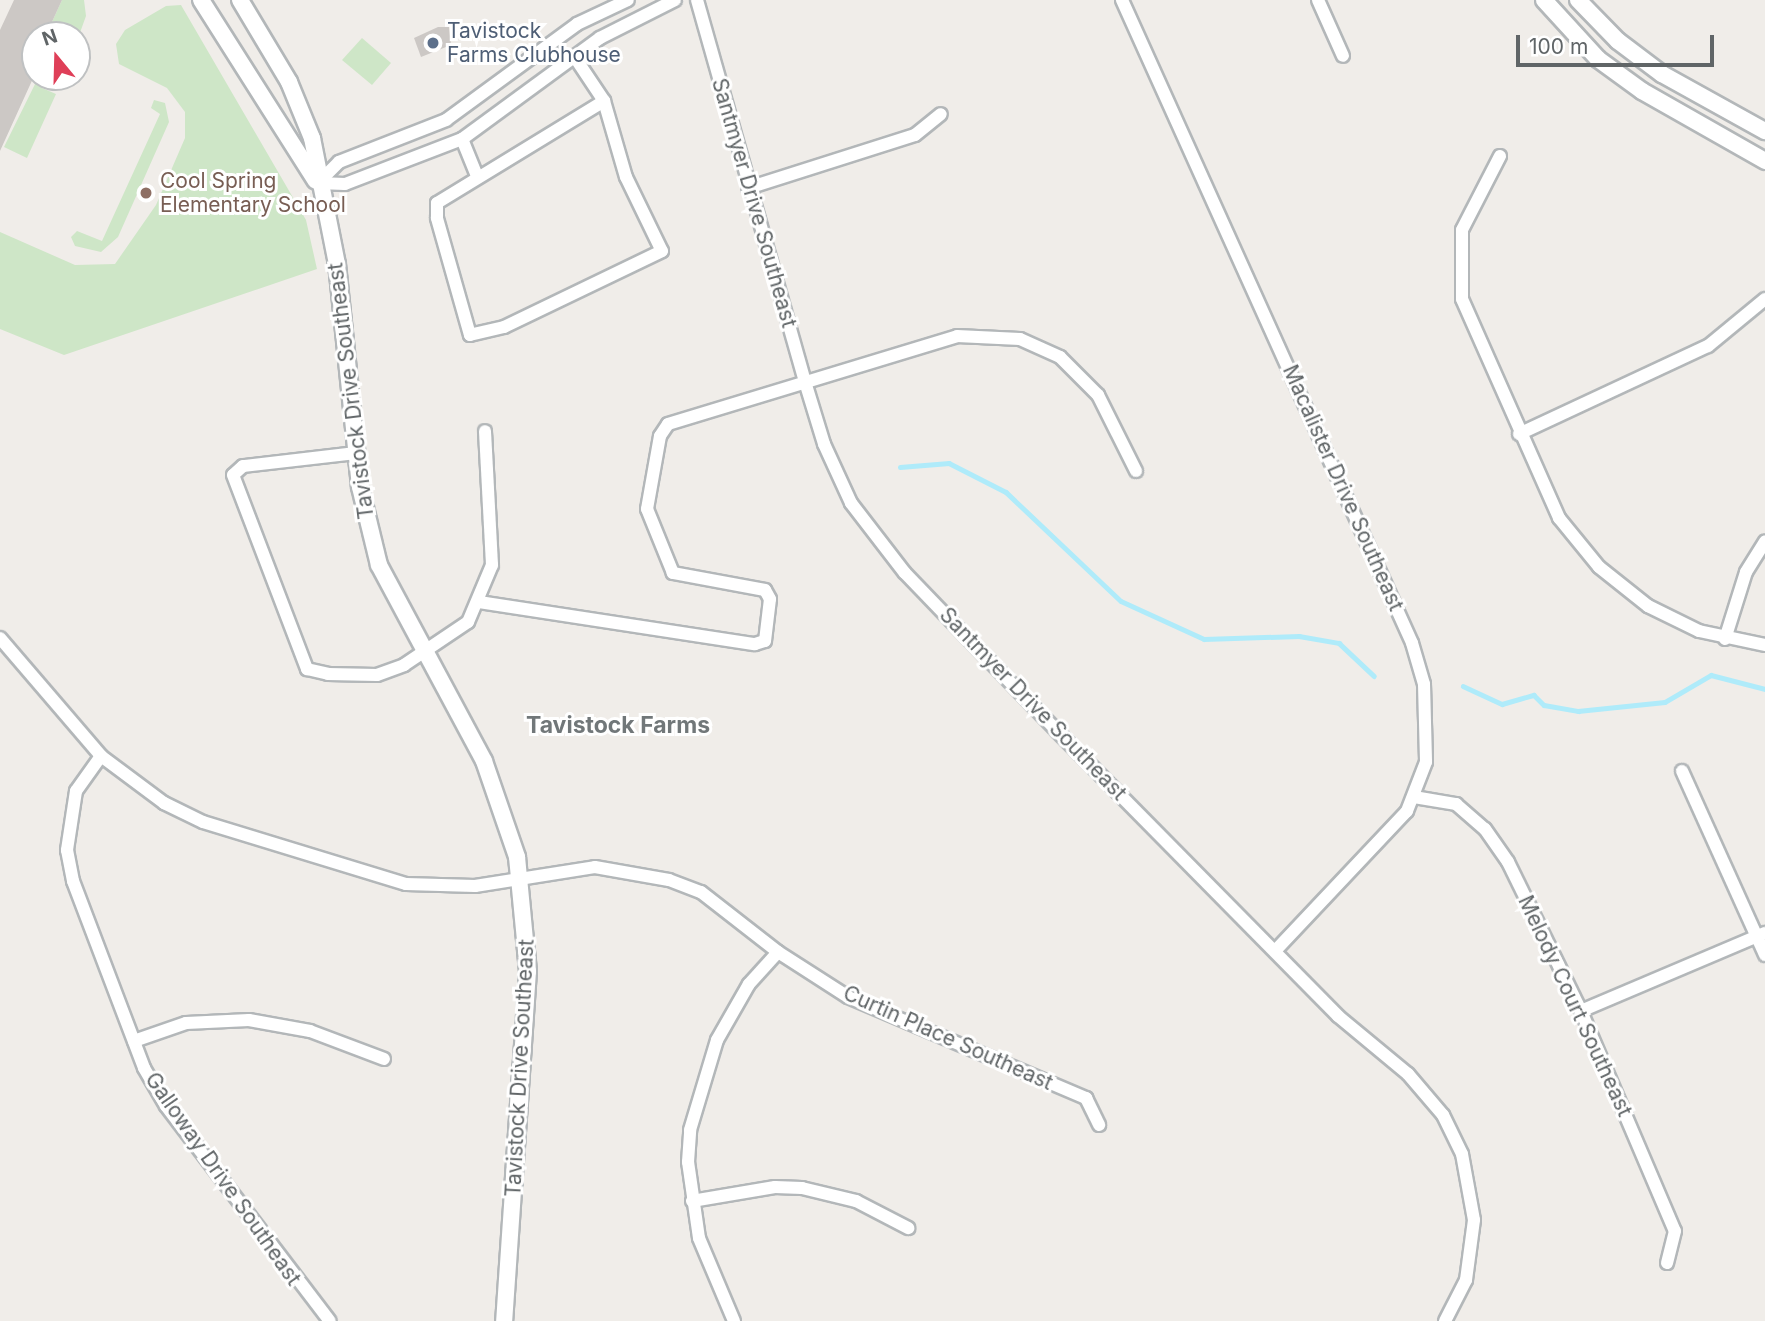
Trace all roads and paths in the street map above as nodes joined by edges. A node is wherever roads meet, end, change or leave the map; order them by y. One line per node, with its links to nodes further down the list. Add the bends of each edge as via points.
1 (201, 0): 19 (street, Tavistock Drive Southeast)
2 (240, 0): 19 (street, Tavistock Drive Southeast, via 302,107)
3 (628, 0): 19 (street, via 577,24 446,120 339,163)
4 (675, 0): 10 (street)
5 (697, 0): 20 (street, Santmyer Drive Southeast)
6 (1122, 0): 35 (street, Macalister Drive Southeast, via 1418,659 1428,738)
7 (1318, 0): 11 (street)
8 (1544, 0): 17 (street, via 1598,58 1642,91)
9 (1578, 0): 14 (street, via 1618,41 1662,74)
10 (574, 56): 12 (street); 15 (street)
11 (1343, 56)
12 (604, 101): 18 (street); 18 (street, via 626,177 662,251 504,327 470,335 435,211 442,198)
13 (941, 114): 20 (street, via 915,135)
14 (1765, 131)
15 (462, 139): 18 (street); 19 (street, via 345,184)
16 (1500, 156): 24 (street, via 1462,230 1458,280 1467,318)
17 (1765, 161)
18 (477, 176)
19 (317, 183): 25 (street, Tavistock Drive Southeast, via 337,264)
20 (748, 188): 22 (street, Santmyer Drive Southeast)
21 (1765, 299): 24 (street, via 1700,351)
22 (806, 385): 26 (street, via 957,336 1020,339 1060,357 1090,384); 28 (street, via 668,424 647,509 673,573 765,590 770,600 765,641 755,644); 38 (street, Santmyer Drive Southeast, via 837,477 885,551)
23 (485, 431): 28 (street, via 492,565)
24 (1519, 434): 30 (street, via 1559,518 1599,567 1648,606)
25 (356, 453): 32 (street, Tavistock Drive Southeast, via 379,565); 32 (street, via 243,466 233,475 307,669 377,675)
26 (1136, 471)
27 (1765, 542): 30 (street, via 1746,572)
28 (479, 602): 32 (street, via 468,622)
29 (0, 638): 33 (street, Curtin Place Southeast)
30 (1726, 639): 31 (street)
31 (1765, 645)
32 (424, 653): 36 (street, Tavistock Drive Southeast, via 494,783)
33 (101, 756): 36 (street, Curtin Place Southeast, via 164,803 202,822 365,873 452,888); 42 (street, Galloway Drive Southeast, via 76,791 67,850 73,881)
34 (1682, 771): 37 (street)
35 (1414, 797): 38 (street, Macalister Drive Southeast, via 1386,840); 41 (street, Melody Court Southeast, via 1456,803 1498,845)
36 (521, 880): 39 (street, Curtin Place Southeast, via 595,867 652,875 701,892); 49 (street, Tavistock Drive Southeast, via 528,971)
37 (1761, 935): 40 (street); 41 (street)
38 (1275, 951): 51 (street, Santmyer Drive Southeast, via 1338,1016 1408,1074 1458,1142 1472,1196 1472,1245 1466,1280)
39 (778, 952): 44 (street, Curtin Place Southeast, via 848,997 1086,1098); 45 (street, via 727,1020 700,1082 689,1147)
40 (1765, 955)
41 (1581, 1011): 47 (street, Melody Court Southeast, via 1675,1231)
42 (134, 1041): 43 (street, via 186,1023 249,1020 310,1031); 48 (street, Galloway Drive Southeast, via 166,1105)
43 (384, 1059)
44 (1099, 1125)
45 (692, 1201): 46 (street, via 775,1187 802,1188 856,1201); 50 (street, via 705,1260)
46 (908, 1228)
47 (1667, 1263)
48 (330, 1321)
49 (504, 1321)
50 (734, 1321)
51 (1446, 1321)

